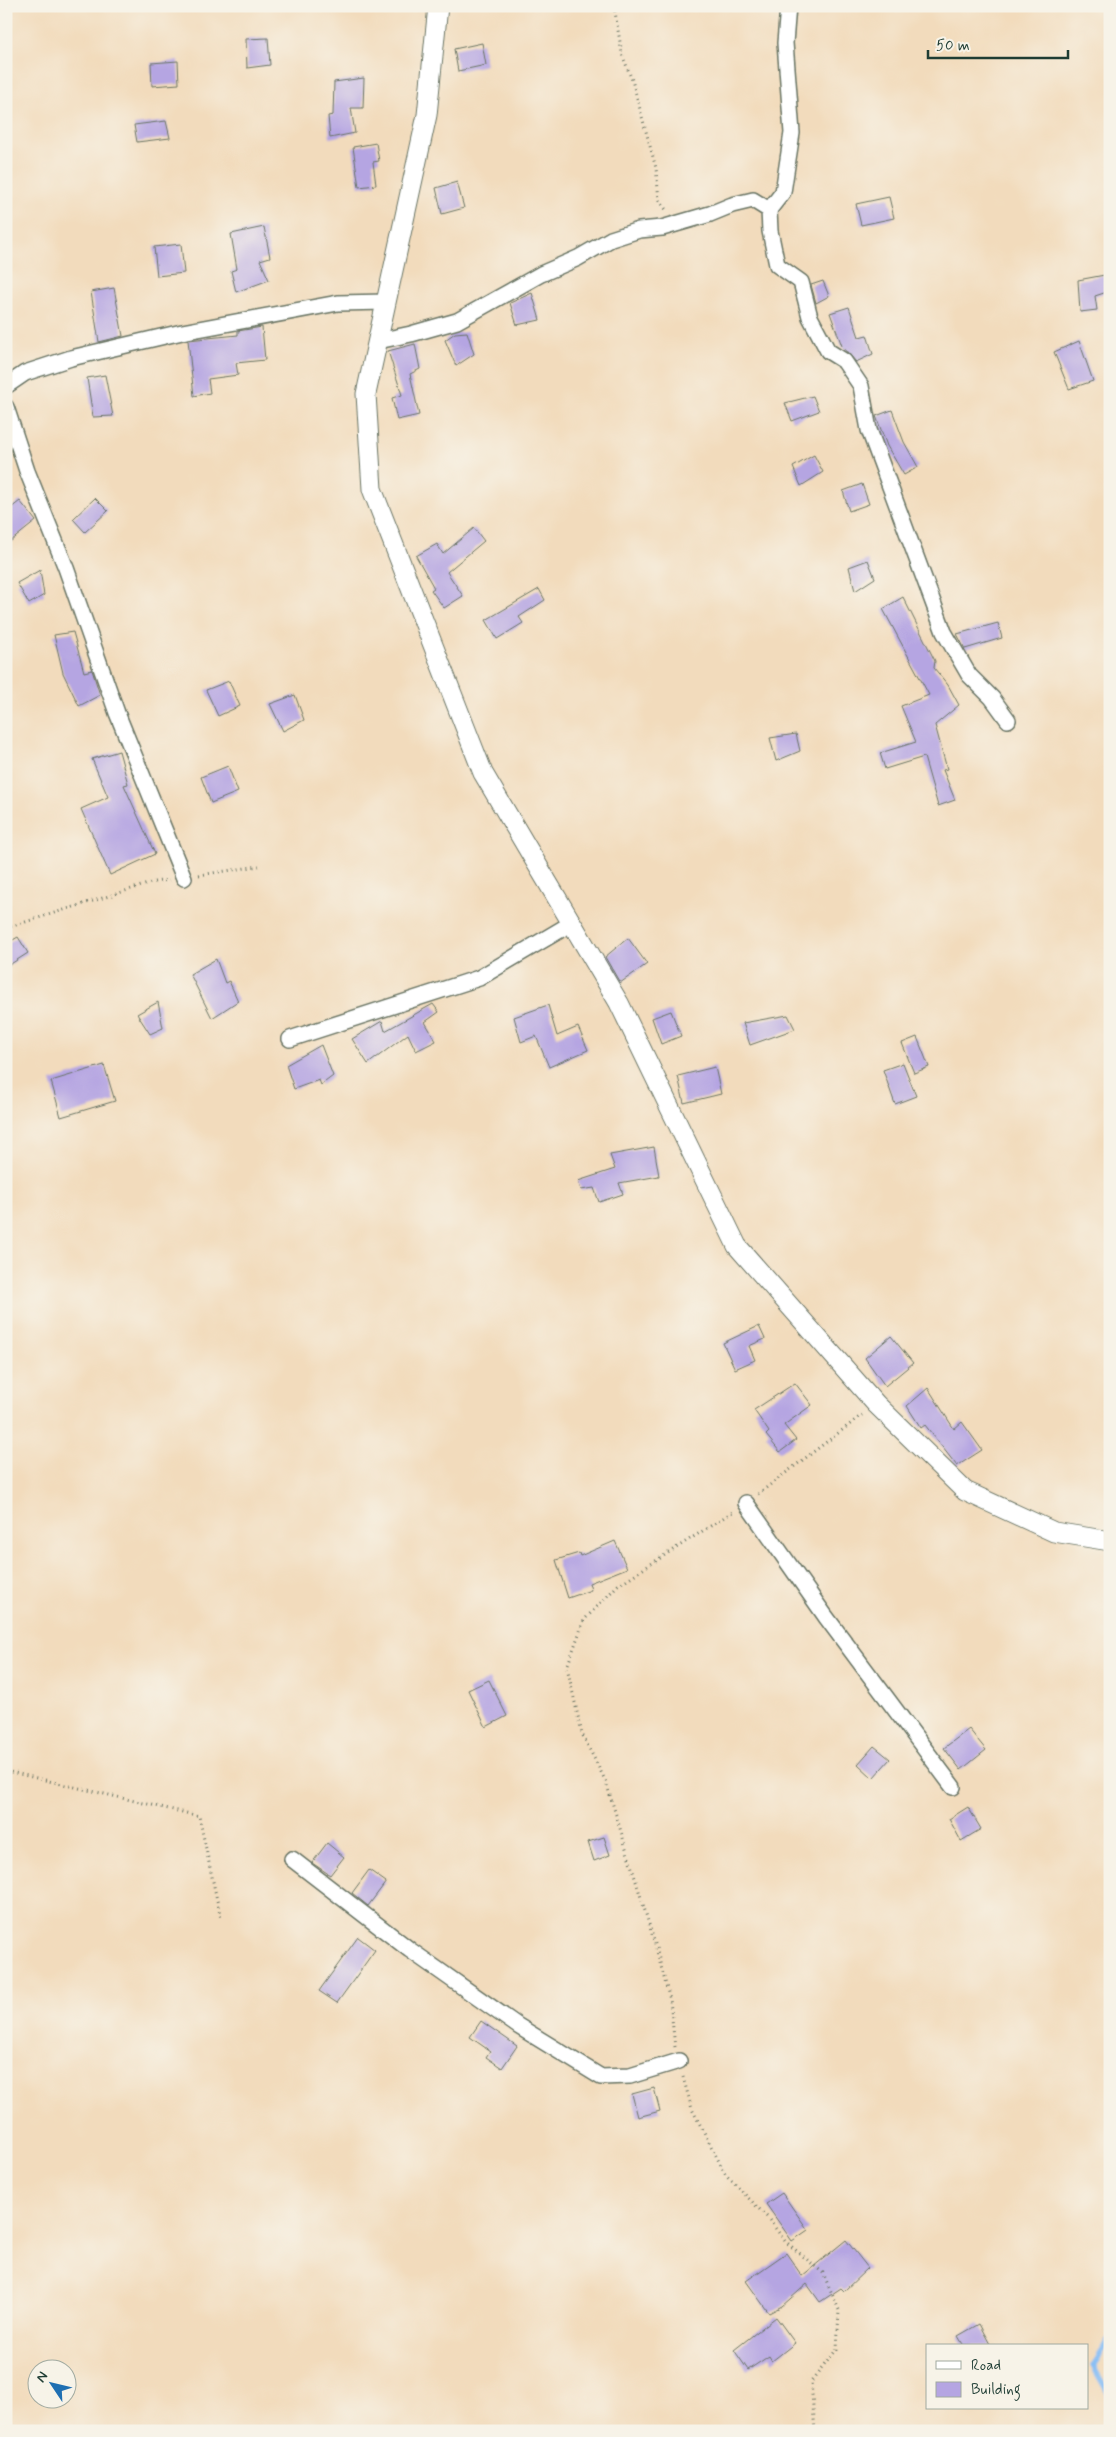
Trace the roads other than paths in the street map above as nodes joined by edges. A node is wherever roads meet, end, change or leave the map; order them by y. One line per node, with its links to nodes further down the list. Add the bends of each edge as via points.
1 (438, 6): 4 (street, via 427,115)
2 (788, 6): 3 (street, via 785,42 792,132 783,192)
3 (769, 210): 5 (street, via 753,200 662,228 639,230 611,239 457,321); 8 (street, via 777,265 801,282 810,317 828,351 844,361 861,386 869,430 944,632 969,675)
4 (386, 302): 5 (street); 6 (street, via 338,303 182,332 71,358 25,373)
5 (378, 341): 10 (street, via 366,394 372,489 483,773)
6 (6, 386)
7 (6, 407): 9 (street, via 130,746)
8 (1008, 720)
9 (184, 878)
10 (572, 923): 11 (street, via 479,978); 13 (street, via 619,1003 737,1246 876,1404 965,1491 1054,1532)
11 (290, 1039)
12 (746, 1503): 14 (street, via 831,1625)
13 (1110, 1541)
14 (953, 1787)
15 (292, 1859): 16 (street, via 410,1950 518,2026 601,2077 630,2076)
16 (679, 2061)

